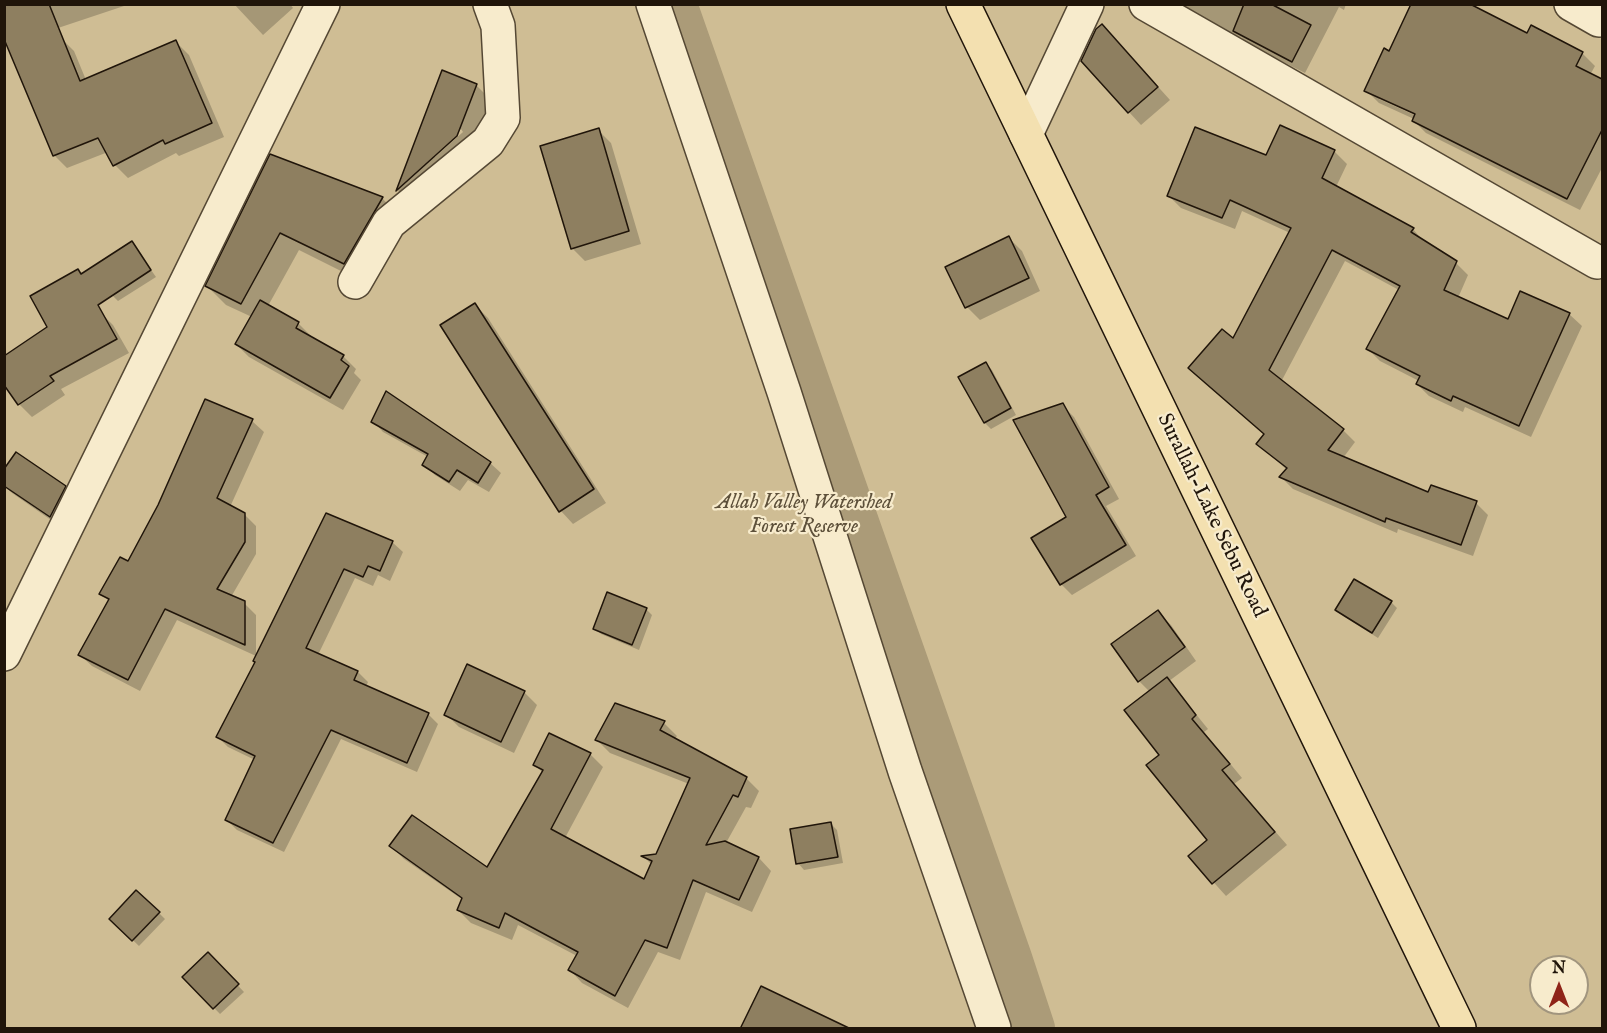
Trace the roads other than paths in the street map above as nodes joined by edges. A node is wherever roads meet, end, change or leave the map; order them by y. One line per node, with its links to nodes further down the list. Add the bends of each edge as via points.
1 (323, 4): 12 (street)
2 (490, 4): 11 (street, via 498,26 503,118 488,142 389,223)
3 (653, 4): 13 (street)
4 (963, 4): 9 (main road, Surallah-Lake Sebu Road)
5 (1087, 4): 9 (street)
6 (1146, 4): 10 (street)
7 (1570, 4): 8 (street)
8 (1599, 20)
9 (1026, 134): 14 (main road, Surallah-Lake Sebu Road)
10 (1597, 262)
11 (355, 282)
12 (4, 654)
13 (994, 1029)
14 (1459, 1029)

